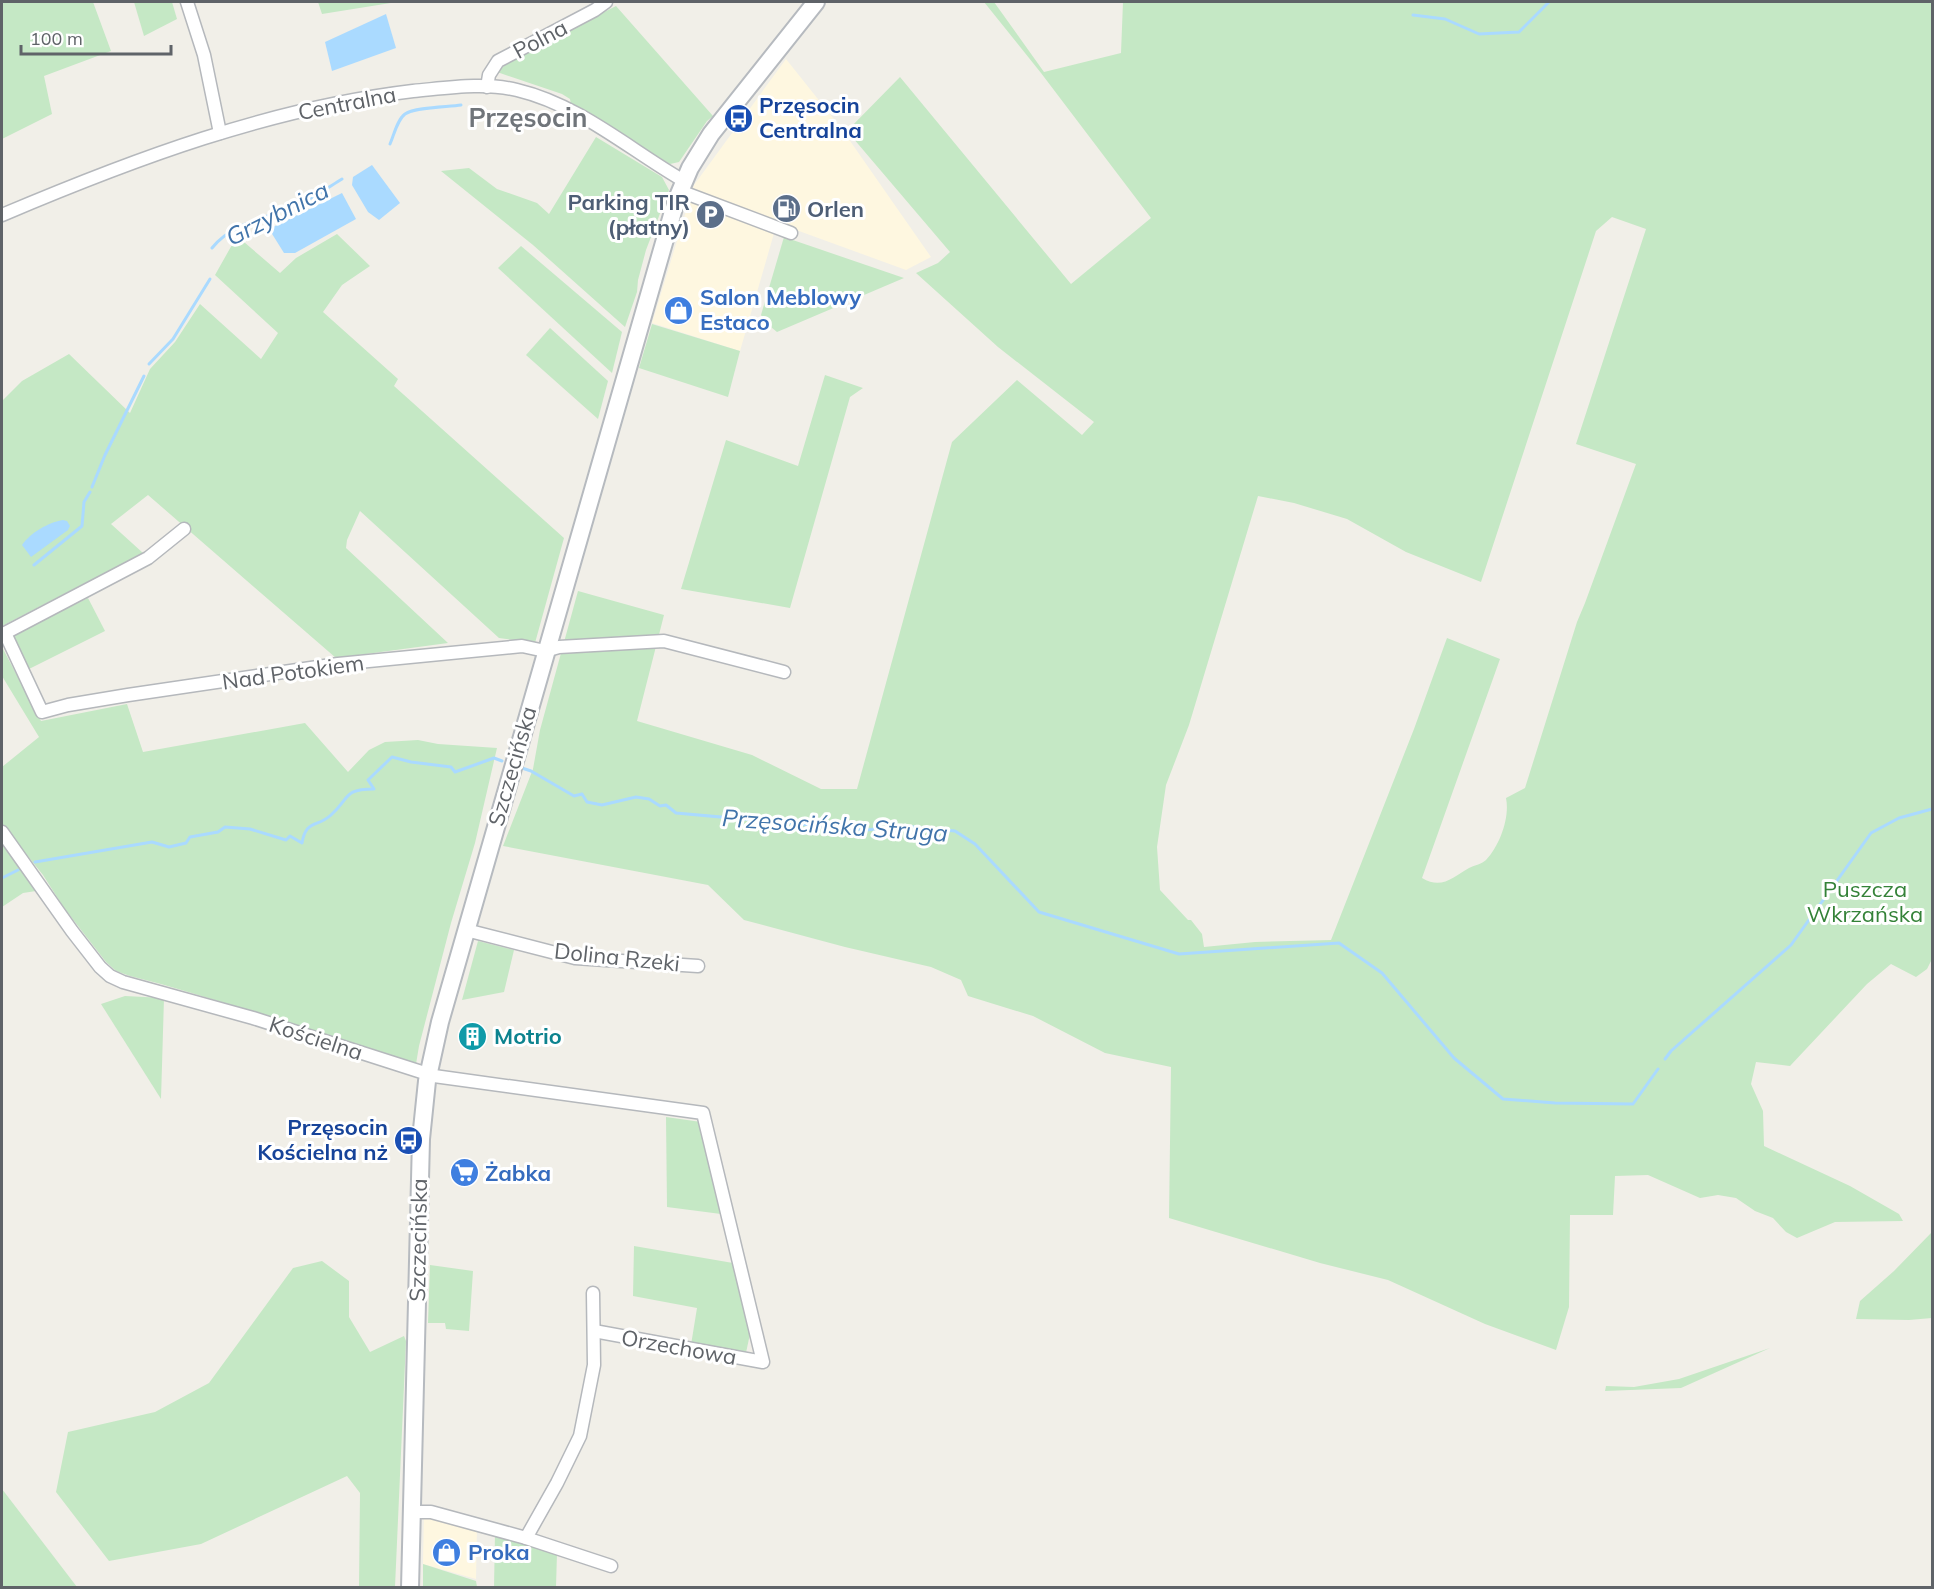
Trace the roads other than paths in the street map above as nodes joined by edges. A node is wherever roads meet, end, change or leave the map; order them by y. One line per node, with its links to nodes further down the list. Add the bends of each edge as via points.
1 (187, 2): 5 (street, via 206,65)
2 (606, 2): 4 (street, Polna, via 498,61)
3 (816, 2): 6 (street, Szczecińska, via 714,130)
4 (487, 87): 5 (street, Centralna, via 370,96); 6 (street, Centralna, via 518,90 566,108)
5 (220, 133): 7 (street, Centralna, via 136,160)
6 (682, 186): 8 (street, Centralna); 10 (street, Szczecińska)
7 (2, 214)
8 (791, 233)
9 (184, 530): 10 (street, Nad Potokiem, via 148,558 4,633 42,712 128,695 338,664 522,646)
10 (545, 651): 11 (street, Nad Potokiem, via 664,641); 13 (street, Szczecińska)
11 (784, 672)
12 (2, 832): 15 (street, Kościelna, via 72,931 110,976)
13 (466, 930): 14 (street, Dolina Rzeki, via 575,958); 15 (street, Szczecińska)
14 (698, 966)
15 (428, 1074): 18 (street, Kościelna, via 703,1113); 19 (street, Szczecińska, via 421,1147)
16 (593, 1293): 17 (street, Orzechowa)
17 (594, 1331): 18 (street, Orzechowa); 20 (street, Orzechowa, via 594,1365 580,1436)
18 (764, 1362)
19 (412, 1512): 20 (street, via 431,1512); 22 (street, Szczecińska)
20 (526, 1538): 21 (street)
21 (611, 1566)
22 (410, 1587)

